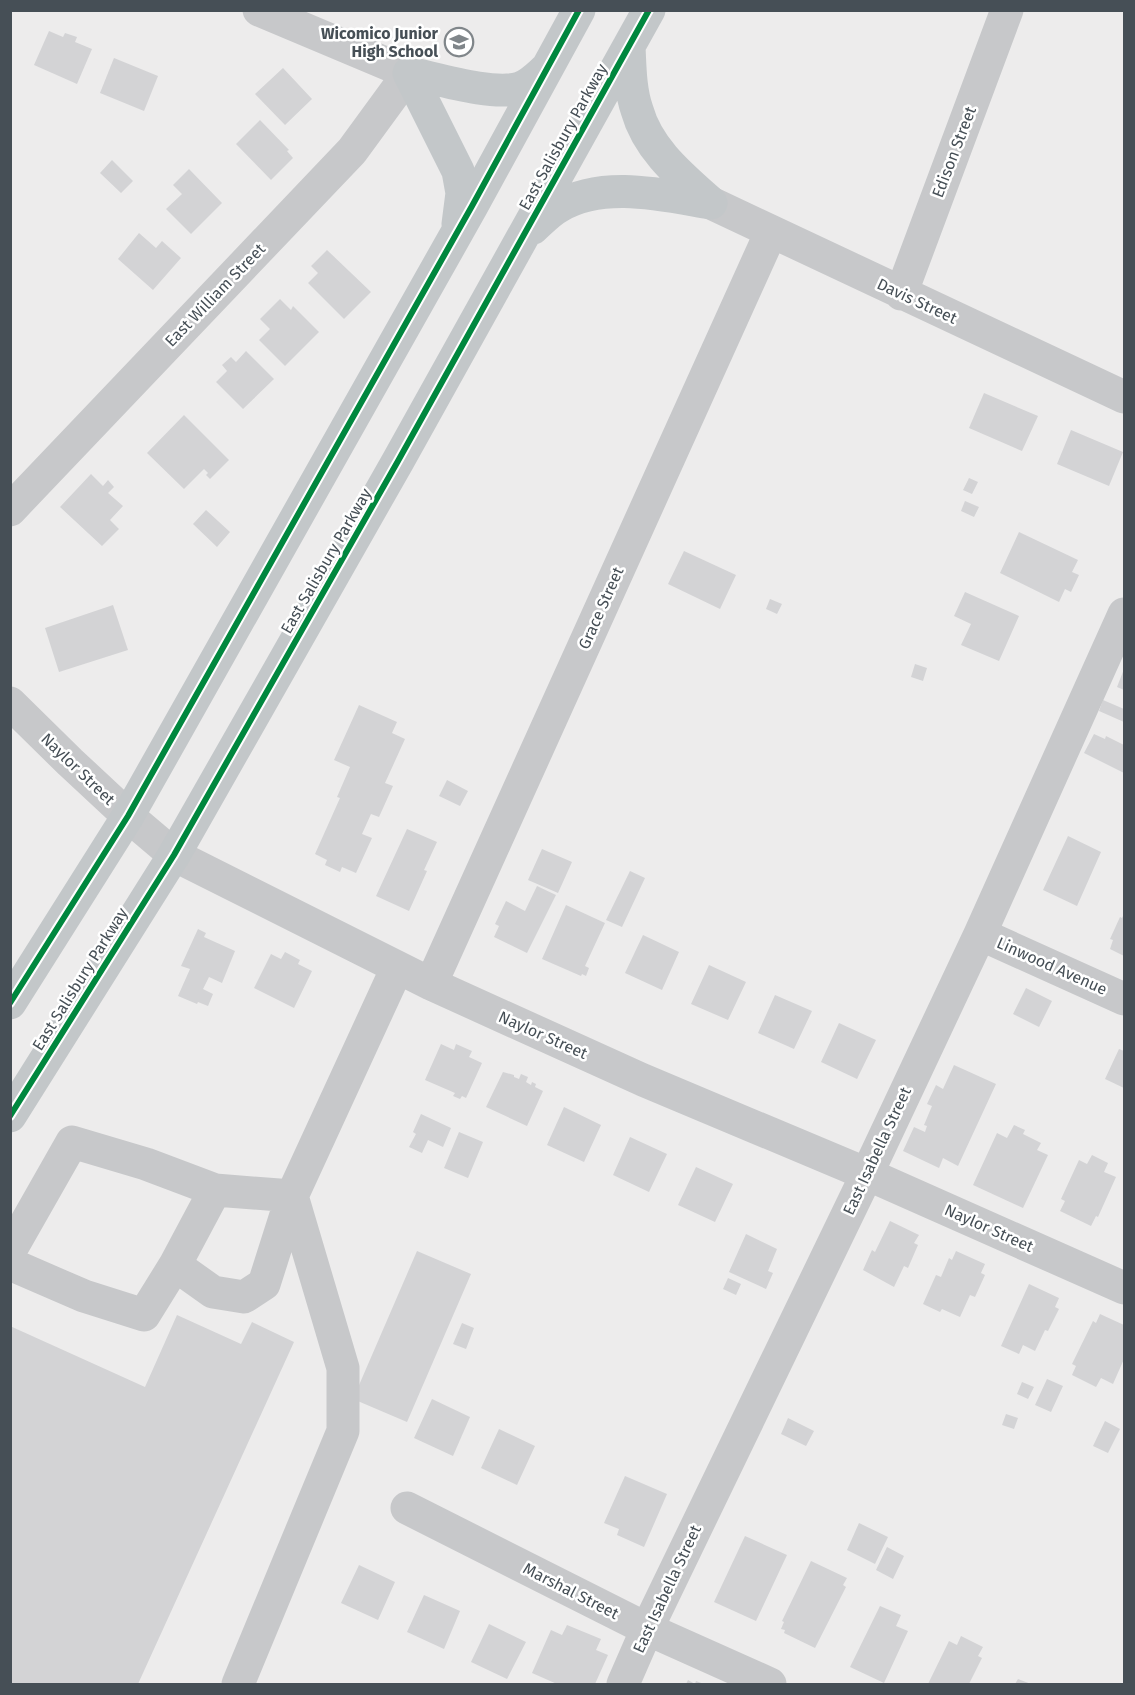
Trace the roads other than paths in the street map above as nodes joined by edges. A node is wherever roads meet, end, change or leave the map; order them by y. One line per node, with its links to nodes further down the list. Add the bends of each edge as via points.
1 (259, 10): 7 (street)
2 (579, 10): 6 (main road)
3 (649, 10): 5 (main road, East Salisbury Parkway)
4 (1007, 10): 12 (street, Edison Street)
5 (628, 46): 8 (main road, via 632,89 641,124 661,156); 11 (main road, East Salisbury Parkway)
6 (546, 69): 7 (main road, via 521,87 501,90); 10 (main road)
7 (410, 73): 10 (main road, via 458,171 462,209); 14 (street, East William Street, via 352,151)
8 (711, 203): 9 (street, Davis Street); 11 (main road, via 662,195 602,193 558,207)
9 (771, 232): 12 (street, Davis Street); 21 (street, Grace Street)
10 (456, 235): 17 (main road)
11 (523, 238): 18 (main road, East Salisbury Parkway)
12 (901, 294): 13 (street, Davis Street)
13 (1125, 397)
14 (10, 510)
15 (1125, 614): 19 (street, East Isabella Street)
16 (10, 703): 17 (street, Naylor Street)
17 (128, 816): 18 (street, Naylor Street); 23 (main road)
18 (174, 855): 20 (street, Naylor Street); 24 (main road, East Salisbury Parkway)
19 (980, 934): 22 (street, Linwood Avenue); 25 (street, East Isabella Street)
20 (397, 968): 21 (street, Naylor Street); 27 (street)
21 (431, 984): 25 (street, Naylor Street, via 643,1080)
22 (1125, 999)
23 (10, 1003)
24 (10, 1116)
25 (867, 1174): 31 (street, Naylor Street); 33 (street, East Isabella Street)
26 (215, 1190): 27 (street); 28 (street, via 72,1142); 30 (street)
27 (292, 1196): 30 (street, via 264,1284 244,1297 213,1292); 34 (street, via 343,1368 344,1431)
28 (10, 1251)
29 (10, 1264): 30 (street, via 84,1296 144,1315)
30 (174, 1265)
31 (1125, 1288)
32 (407, 1508): 33 (street, Marshal Street)
33 (647, 1629): 35 (street, East Isabella Street); 36 (street, Marshal Street)
34 (238, 1684)
35 (623, 1684)
36 (770, 1684)

